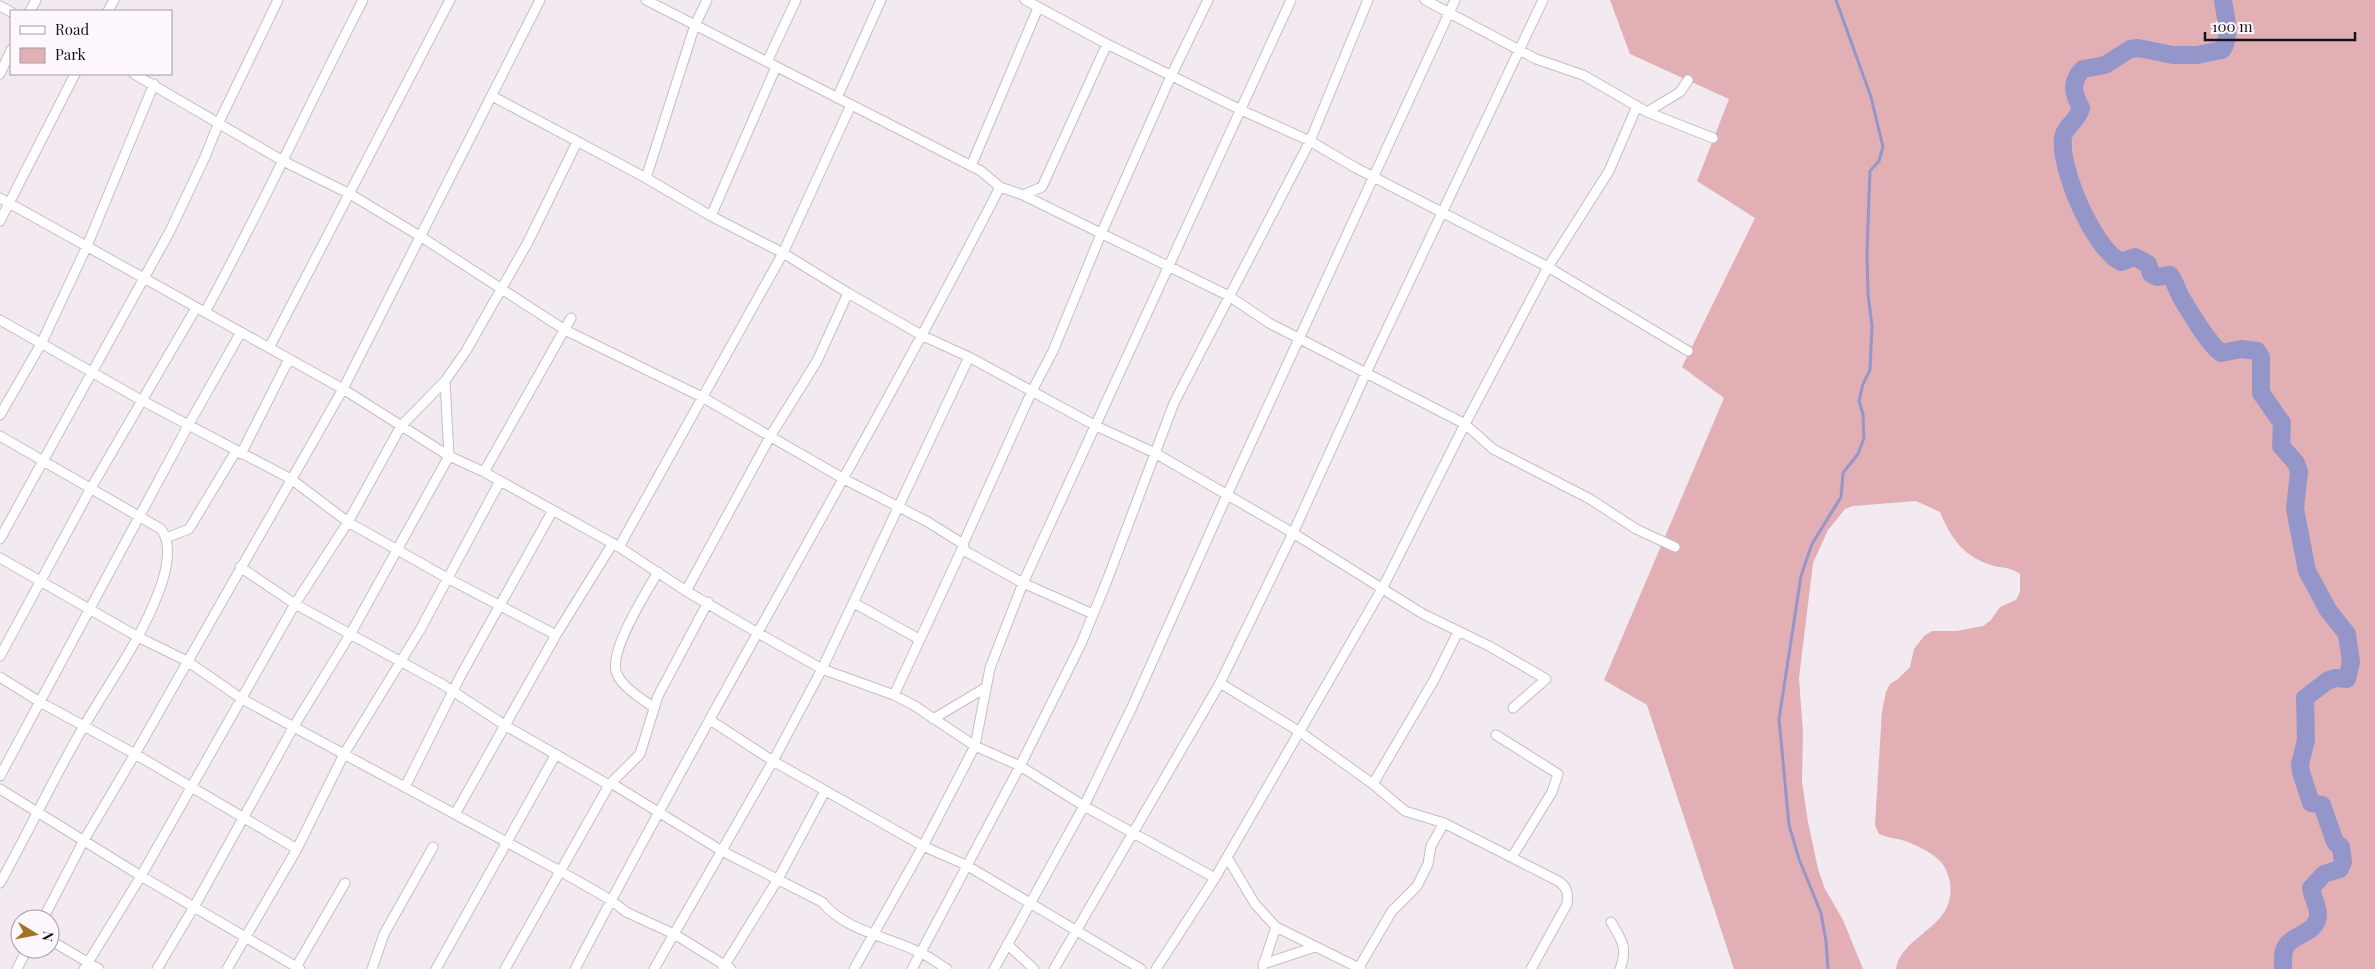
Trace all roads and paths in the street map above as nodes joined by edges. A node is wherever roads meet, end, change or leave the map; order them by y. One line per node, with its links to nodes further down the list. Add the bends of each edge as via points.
1 (278, 0): 36 (street)
2 (363, 0): 40 (street)
3 (450, 0): 45 (street)
4 (540, 0): 30 (street)
5 (646, 0): 18 (street)
6 (708, 0): 18 (street)
7 (796, 0): 22 (street)
8 (881, 0): 31 (street)
9 (1025, 0): 16 (street)
10 (1208, 0): 27 (street)
11 (1291, 0): 34 (street)
12 (1368, 0): 38 (street)
13 (1425, 0): 17 (street)
14 (1455, 0): 17 (street)
15 (1543, 0): 20 (street)
16 (1038, 8): 19 (street); 41 (street)
17 (1449, 14): 20 (street); 42 (street)
18 (695, 25): 22 (street); 43 (street)
19 (1107, 44): 27 (street); 46 (street, via 1042,187)
20 (1520, 50): 33 (street, via 1583,75); 49 (street)
21 (10, 52): 24 (street)
22 (766, 62): 23 (street)
23 (776, 67): 31 (street); 50 (street)
24 (0, 74)
25 (75, 75): 48 (street)
26 (136, 75): 29 (street)
27 (1171, 76): 34 (street); 52 (street)
28 (1688, 80): 35 (street, via 1680,92)
29 (154, 84): 36 (street); 53 (street)
30 (492, 96): 39 (street); 77 (street)
31 (837, 98): 32 (street)
32 (851, 105): 41 (street); 54 (street)
33 (1637, 106): 35 (street); 56 (street, via 1609,171)
34 (1241, 110): 38 (street); 55 (street)
35 (1647, 112): 37 (street)
36 (219, 122): 40 (street); 57 (street)
37 (1713, 138)
38 (1310, 141): 42 (street); 60 (street)
39 (577, 142): 43 (street); 58 (street, via 528,242)
40 (283, 161): 45 (street); 62 (street)
41 (971, 166): 44 (street)
42 (1373, 176): 49 (street); 68 (street)
43 (646, 178): 50 (street)
44 (1000, 187): 46 (street); 67 (street)
45 (350, 194): 58 (street); 70 (street)
46 (1023, 195): 52 (street)
47 (0, 198): 48 (street)
48 (10, 203): 51 (street); 53 (street)
49 (1443, 213): 56 (street); 75 (street)
50 (711, 216): 54 (street)
51 (0, 221)
52 (1101, 234): 55 (street); 78 (street, via 1053,351)
53 (87, 246): 57 (street); 69 (street)
54 (783, 253): 59 (street); 79 (street)
55 (1169, 267): 60 (street); 85 (street)
56 (1548, 268): 71 (street); 83 (street)
57 (145, 278): 61 (street); 74 (street)
58 (501, 288): 65 (street); 76 (street, via 466,351)
59 (848, 293): 67 (street); 86 (street, via 817,361)
60 (1229, 296): 68 (street, via 1269,323); 89 (street, via 1174,403)
61 (196, 308): 62 (street); 80 (street)
62 (205, 312): 66 (street)
63 (571, 318): 65 (street)
64 (0, 320): 69 (street)
65 (565, 330): 79 (street); 92 (street)
66 (241, 332): 70 (street); 82 (street)
67 (923, 336): 72 (street); 94 (street)
68 (1300, 338): 75 (street); 97 (street)
69 (41, 344): 74 (street); 81 (street)
70 (270, 348): 73 (street)
71 (1688, 350)
72 (968, 357): 78 (street); 98 (street)
73 (289, 359): 77 (street); 88 (street)
74 (91, 372): 80 (street); 91 (street)
75 (1366, 373): 83 (street); 102 (street)
76 (445, 381): 84 (street); 90 (street)
77 (342, 389): 84 (street); 93 (street)
78 (1032, 391): 85 (street); 106 (street)
79 (702, 397): 86 (street); 105 (street)
80 (141, 400): 82 (street); 96 (street)
81 (0, 415)
82 (189, 424): 88 (street); 100 (street)
83 (1465, 424): 107 (street, via 1493,450 1590,499 1636,529); 115 (street)
84 (401, 426): 90 (street); 101 (street)
85 (1096, 426): 89 (street); 114 (street)
86 (771, 435): 94 (street); 116 (street)
87 (0, 436): 91 (street)
88 (239, 452): 93 (street); 103 (street, via 189,529)
89 (1155, 453): 97 (street); 122 (street)
90 (449, 456): 92 (street); 108 (street)
91 (44, 460): 96 (street); 104 (street)
92 (484, 472): 95 (street)
93 (291, 479): 101 (street); 110 (street)
94 (844, 479): 98 (street); 125 (street)
95 (500, 482): 99 (street); 112 (street)
96 (91, 488): 100 (street); 113 (street)
97 (1227, 495): 102 (street); 162 (street)
98 (898, 505): 106 (street); 118 (street)
99 (553, 510): 105 (street); 120 (street)
100 (139, 517): 103 (street, via 160,529); 121 (street)
101 (348, 522): 108 (street); 119 (street)
102 (1293, 533): 115 (street); 134 (street)
103 (166, 538): 127 (street, via 164,574)
104 (0, 539)
105 (616, 545): 111 (street); 126 (street)
106 (963, 545): 114 (street); 128 (street)
107 (1675, 546)
108 (398, 551): 112 (street); 124 (street)
109 (0, 558): 113 (street)
110 (240, 567): 119 (street); 131 (street)
111 (658, 572): 116 (street); 140 (street, via 631,618 619,648 615,671 622,682)
112 (447, 578): 120 (street); 130 (street)
113 (40, 582): 121 (street); 129 (street)
114 (1023, 583): 122 (street); 135 (street)
115 (1383, 587): 123 (street, via 1423,614); 147 (street)
116 (686, 591): 117 (street)
117 (708, 602): 125 (street); 140 (street)
118 (854, 603): 128 (street); 132 (street)
119 (295, 604): 124 (street); 138 (street)
120 (501, 606): 126 (street); 136 (street)
121 (89, 610): 127 (street); 139 (street)
122 (1093, 614): 154 (street)
123 (1458, 632): 141 (street, via 1546,679); 157 (street)
124 (351, 633): 130 (street); 145 (street)
125 (758, 633): 132 (street); 143 (street)
126 (556, 635): 146 (street)
127 (138, 638): 131 (street); 144 (street)
128 (919, 639): 137 (street)
129 (0, 656)
130 (401, 660): 136 (street); 151 (street)
131 (187, 661): 138 (street); 150 (street)
132 (822, 669): 137 (street); 153 (street)
133 (0, 677): 139 (street)
134 (1220, 683): 147 (street); 168 (street)
135 (985, 688): 142 (street); 149 (street)
136 (453, 691): 146 (street); 159 (street)
137 (894, 695): 142 (street)
138 (242, 699): 145 (street); 158 (street)
139 (40, 702): 144 (street); 155 (street)
140 (653, 707): 156 (street, via 640,754)
141 (1513, 708)
142 (933, 719): 149 (street)
143 (710, 720): 153 (street); 164 (street)
144 (84, 726): 150 (street); 163 (street)
145 (294, 726): 151 (street); 166 (street)
146 (506, 726): 152 (street); 165 (street)
147 (1300, 732): 157 (street); 175 (street)
148 (1496, 735): 176 (street, via 1558,774 1552,792)
149 (975, 746): 154 (street); 171 (street)
150 (135, 754): 158 (street); 169 (street)
151 (344, 754): 159 (street); 173 (street)
152 (556, 754): 156 (street); 170 (street)
153 (773, 761): 161 (street); 174 (street)
154 (1020, 766): 162 (street); 177 (street)
155 (0, 776)
156 (610, 784): 164 (street); 178 (street)
157 (1373, 784): 167 (street, via 1405,811)
158 (192, 787): 166 (street); 179 (street)
159 (405, 788): 165 (street)
160 (0, 789): 163 (street)
161 (824, 791): 171 (street); 181 (street)
162 (1084, 806): 168 (street); 185 (street)
163 (36, 812): 169 (street); 182 (street)
164 (659, 813): 174 (street); 184 (street)
165 (456, 814): 170 (street)
166 (244, 816): 173 (street); 186 (street)
167 (1444, 823): 176 (street); 218 (street, via 1431,846 1428,864 1417,886 1392,912)
168 (1134, 833): 180 (street); 190 (street)
169 (84, 840): 179 (street); 187 (street)
170 (507, 844): 178 (street); 206 (street)
171 (923, 846): 177 (street); 192 (street)
172 (432, 847): 205 (street, via 388,926)
173 (298, 849): 193 (street)
174 (722, 850): 181 (street); 191 (street)
175 (1227, 857): 180 (street); 189 (street, via 1255,904)
176 (1512, 857): 219 (street, via 1560,882 1568,894 1567,904)
177 (966, 865): 185 (street); 197 (street)
178 (560, 871): 184 (street); 207 (street)
179 (141, 876): 186 (street); 198 (street)
180 (1215, 878): 217 (street)
181 (778, 879): 192 (street, via 822,902 848,923); 201 (street)
182 (0, 883)
183 (345, 883): 200 (street)
184 (611, 900): 191 (street, via 626,912); 208 (street)
185 (1029, 904): 190 (street); 194 (street)
186 (194, 907): 193 (street); 203 (street)
187 (48, 909)
188 (1611, 922): 220 (street, via 1624,948)
189 (1276, 926): 196 (street); 199 (street)
190 (1076, 930): 215 (street); 216 (street)
191 (674, 934): 201 (street); 209 (street)
192 (874, 934): 197 (street); 210 (street)
193 (246, 938): 200 (street); 204 (street)
194 (1007, 944): 213 (street); 214 (street)
195 (60, 947): 198 (street)
196 (1315, 947): 199 (street); 218 (street)
197 (921, 952): 211 (street); 212 (street)
198 (86, 966): 202 (street)
199 (1262, 967)
200 (297, 968)
201 (726, 968)
202 (99, 969)
203 (157, 969)
204 (227, 969)
205 (372, 969)
206 (436, 969)
207 (505, 969)
208 (575, 969)
209 (654, 969)
210 (854, 969)
211 (912, 969)
212 (948, 969)
213 (994, 969)
214 (1034, 969)
215 (1054, 969)
216 (1141, 969)
217 (1156, 969)
218 (1359, 969)
219 (1530, 969)
220 (1620, 969)

